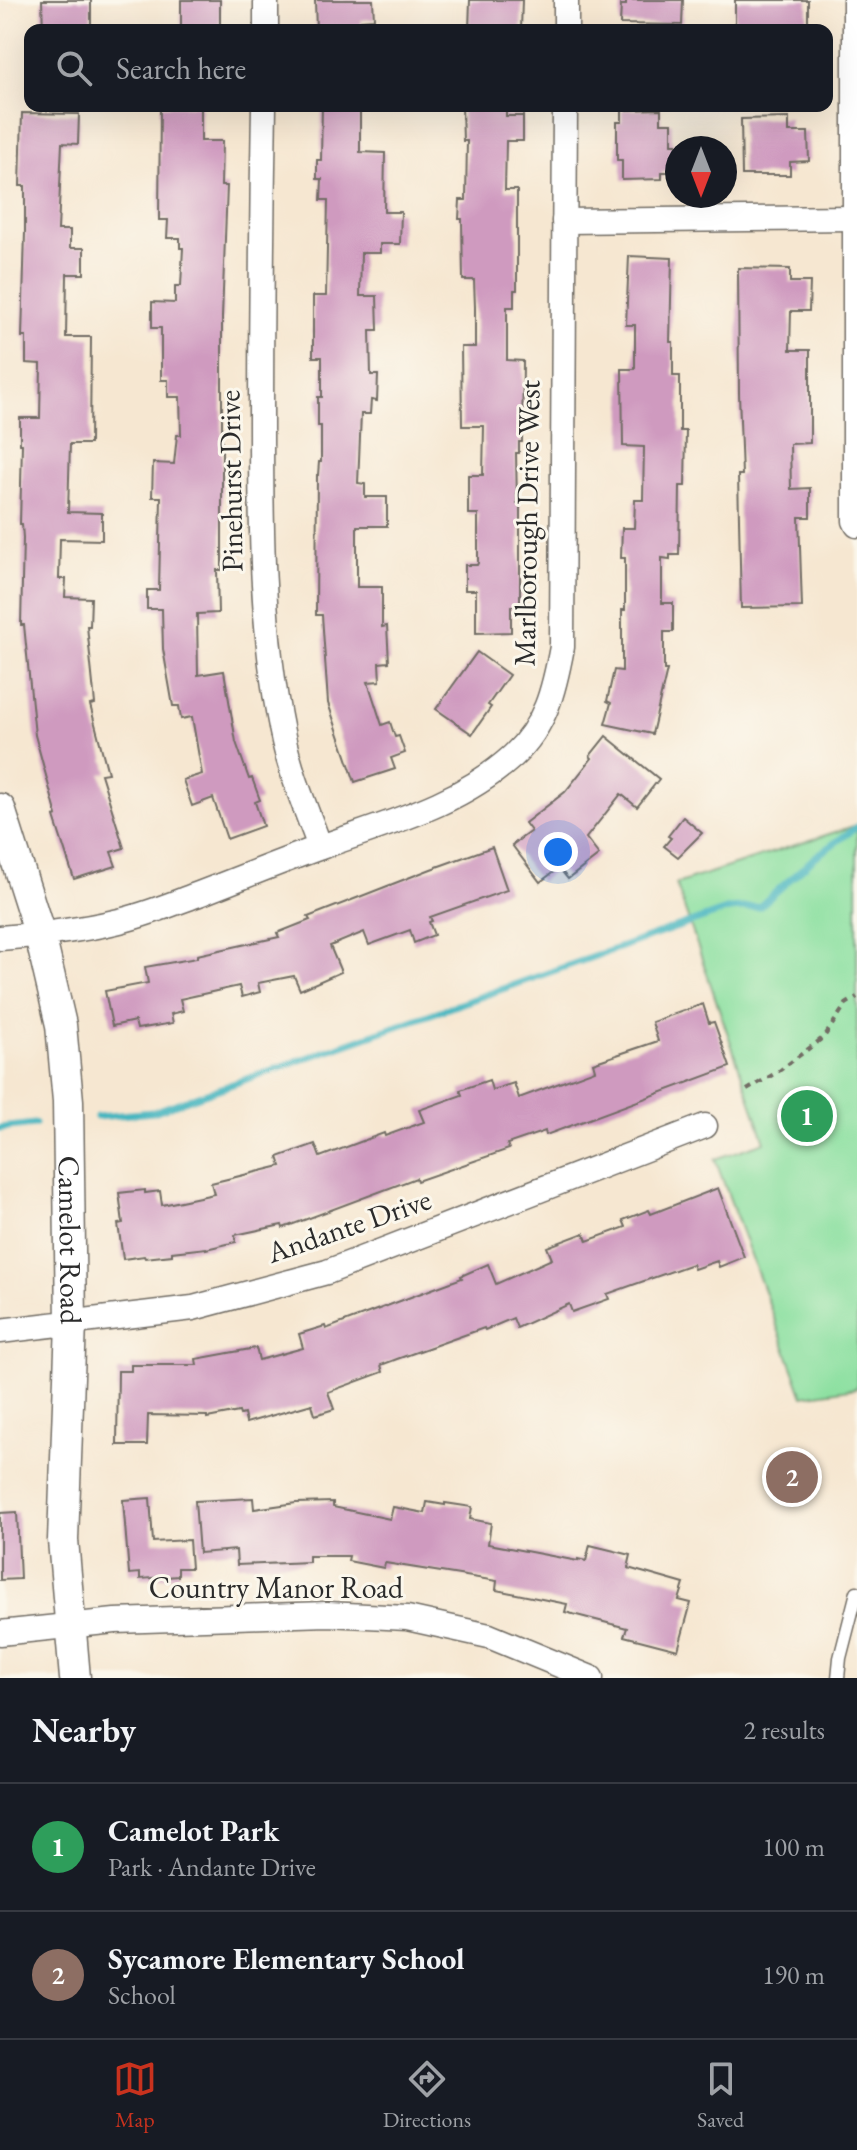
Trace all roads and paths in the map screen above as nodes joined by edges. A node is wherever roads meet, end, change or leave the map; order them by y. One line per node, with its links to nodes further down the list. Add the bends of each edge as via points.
1 (266, 0): 4 (street)
2 (566, 0): 5 (street)
3 (855, 0): 8 (street)
4 (266, 24)
5 (566, 24)
6 (264, 112): 12 (street, Pinehurst Drive, via 261,532 267,637 282,733)
7 (565, 112): 9 (street, Marlborough Drive West)
8 (855, 218): 9 (street); 10 (street)
9 (564, 221): 12 (street, Marlborough Drive West, via 562,647 547,708 514,754 452,798)
10 (857, 525)
11 (0, 809): 13 (street, Camelot Road)
12 (320, 847): 13 (street, Marlborough Drive West, via 161,908)
13 (40, 935): 14 (street, Marlborough Drive West); 18 (street, Camelot Road, via 61,1025 68,1101)
14 (0, 938)
15 (857, 997): 16 (path, via 846,1004 824,1037)
16 (747, 1090)
17 (705, 1126): 18 (street, Andante Drive, via 327,1272 193,1308)
18 (71, 1323): 19 (street, Andante Drive); 21 (street, Camelot Road, via 63,1540)
19 (0, 1331)
20 (857, 1592): 25 (lane)
21 (70, 1626): 22 (street, Country Manor Road); 23 (street, Camelot Road); 24 (street, Country Manor Road, via 327,1614 407,1618 489,1636)
22 (0, 1633)
23 (75, 1678)
24 (591, 1678)
25 (838, 1678)

